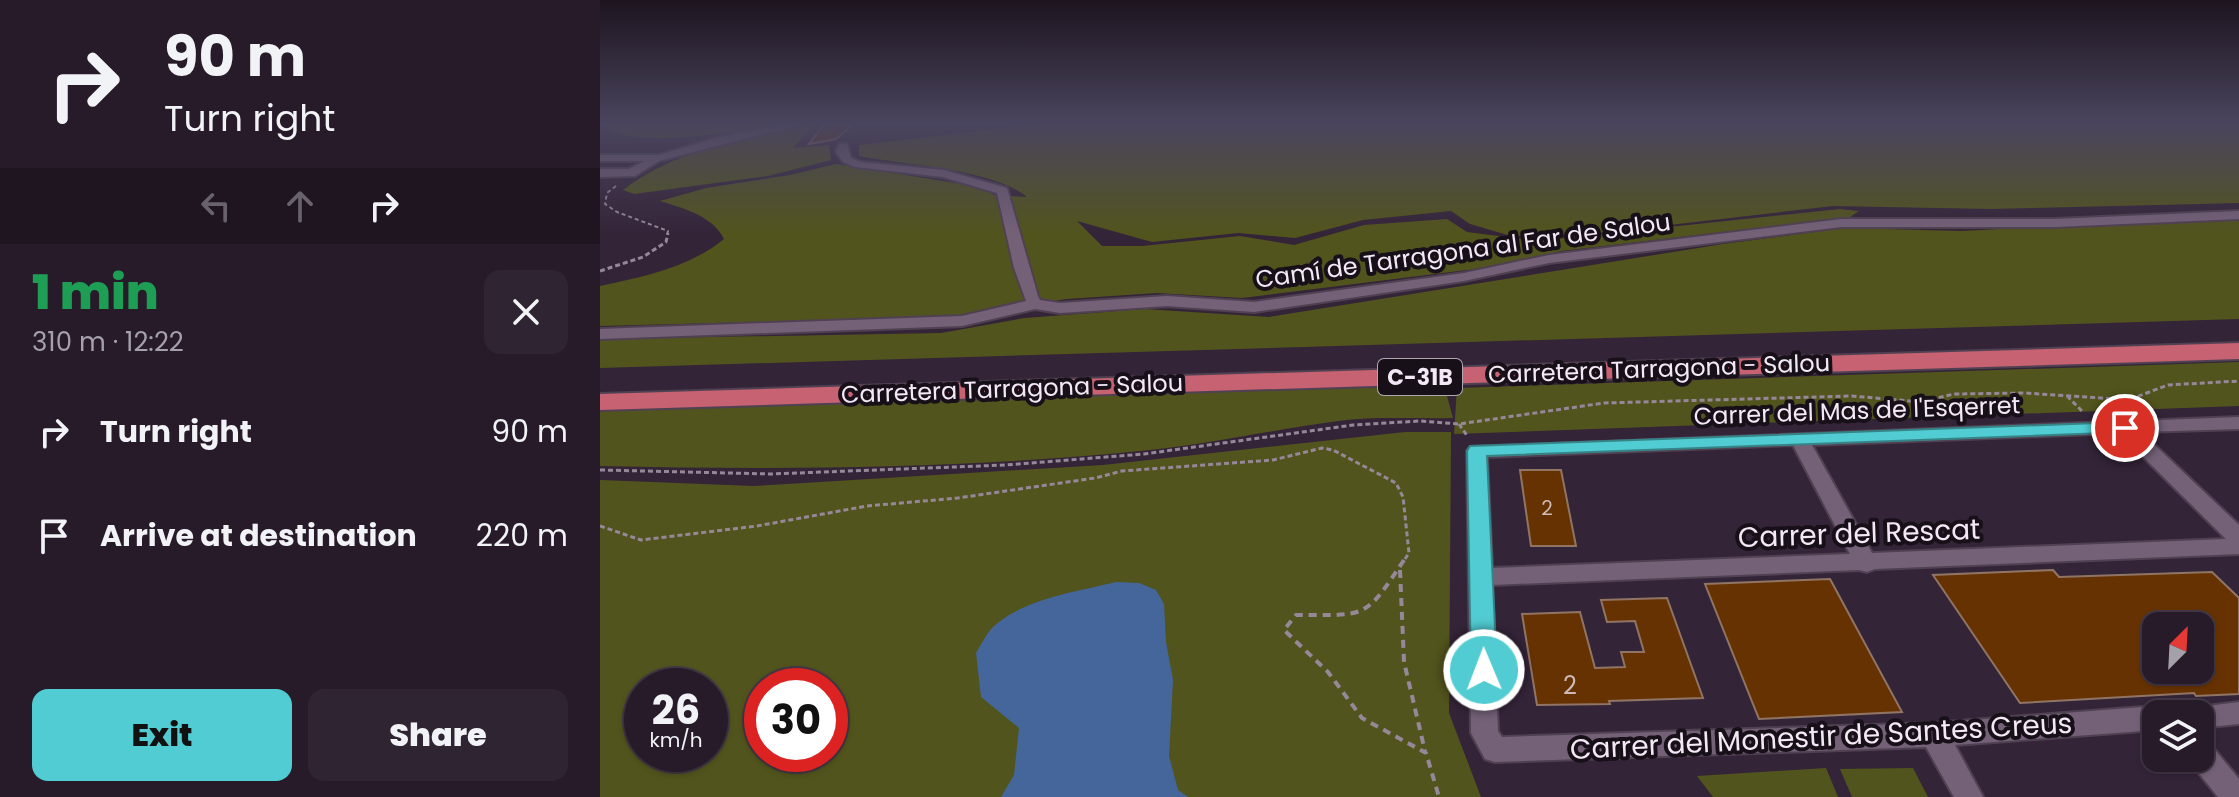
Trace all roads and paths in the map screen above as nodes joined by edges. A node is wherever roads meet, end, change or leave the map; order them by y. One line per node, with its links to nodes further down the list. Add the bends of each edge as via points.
1 (656, 160): 4 (street)
2 (847, 160): 7 (street, via 944,174 1003,191 1027,295)
3 (600, 173): 4 (street)
4 (631, 173): 6 (path, via 607,193 605,204 668,231 666,242 643,257)
5 (2239, 215): 7 (street, Camí de Tarragona al Far de Salou, via 2055,223 1841,223 1549,259 1464,277 1254,307 1167,301 1060,308)
6 (600, 271)
7 (1035, 304): 8 (street, Camí de Tarragona al Far de Salou, via 962,321)
8 (600, 334)
9 (2239, 337): 12 (highway, Carretera Tarragona - Salou / C-31B)
10 (2239, 351): 13 (highway, Carretera Tarragona - Salou / C-31B)
11 (2239, 381): 17 (path, via 2168,385 2116,399 2025,393 1954,394 1921,402 1823,396 1604,403 1459,424 1353,425 1144,454 1006,465 771,474)
12 (600, 388)
13 (600, 402)
14 (2239, 423): 15 (street, Carrer del Mas de l'Esqerret)
15 (2125, 428): 16 (street, Carrer del Mas de l'Esqerret); 19 (street)
16 (1799, 439): 21 (street); 23 (street, Carrer del Mas de l'Esqerret, via 1477,451)
17 (600, 470)
18 (600, 526): 22 (path, via 641,540 1122,471 1273,460 1322,448 1401,490 1410,543)
19 (2239, 538)
20 (2239, 546): 21 (street, Carrer del Rescat)
21 (1867, 564): 23 (street, Carrer del Rescat)
22 (1400, 570): 28 (path, via 1397,624 1405,679); 28 (path, via 1364,611 1296,615 1284,630 1328,672 1362,718)
23 (1481, 577): 27 (street, Carrer del Monestir de Santes Creus, via 1485,733 1495,750)
24 (2239, 713): 25 (street)
25 (2214, 715)
26 (2142, 719): 27 (street, Carrer del Monestir de Santes Creus)
27 (1934, 735): 31 (street)
28 (1426, 753): 30 (path)
29 (2214, 770): 32 (street)
30 (1439, 797)
31 (1969, 797)
32 (2236, 797)

